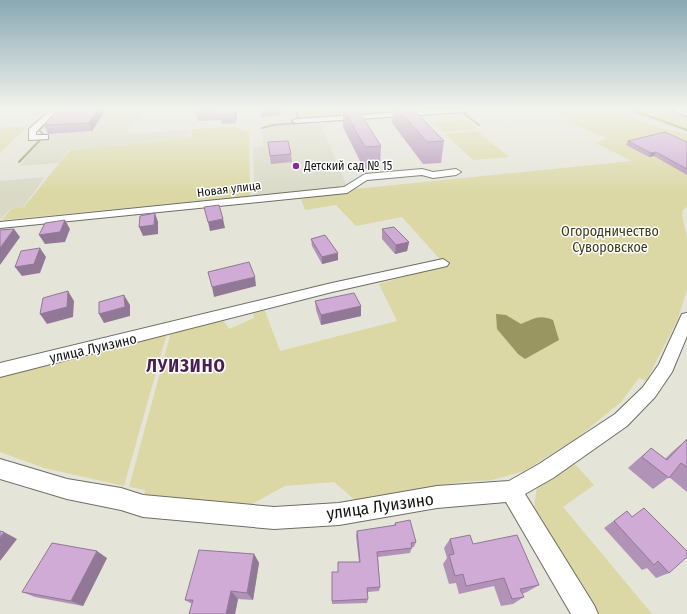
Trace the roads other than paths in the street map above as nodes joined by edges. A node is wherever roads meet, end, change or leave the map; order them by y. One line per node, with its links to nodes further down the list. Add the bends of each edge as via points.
1 (32, 137): 2 (street)
2 (45, 137)
3 (456, 172): 4 (street, Новая улица, via 365,177 346,190)
4 (0, 225)
5 (443, 263): 7 (street, улица Луизино)
6 (687, 318): 9 (street, улица Луизино, via 666,367 649,392 621,420 546,471)
7 (0, 370)
8 (0, 469): 9 (street, улица Луизино, via 66,489 121,499 143,506 274,518 339,514 437,498)
9 (511, 491): 10 (street)
10 (585, 614)

